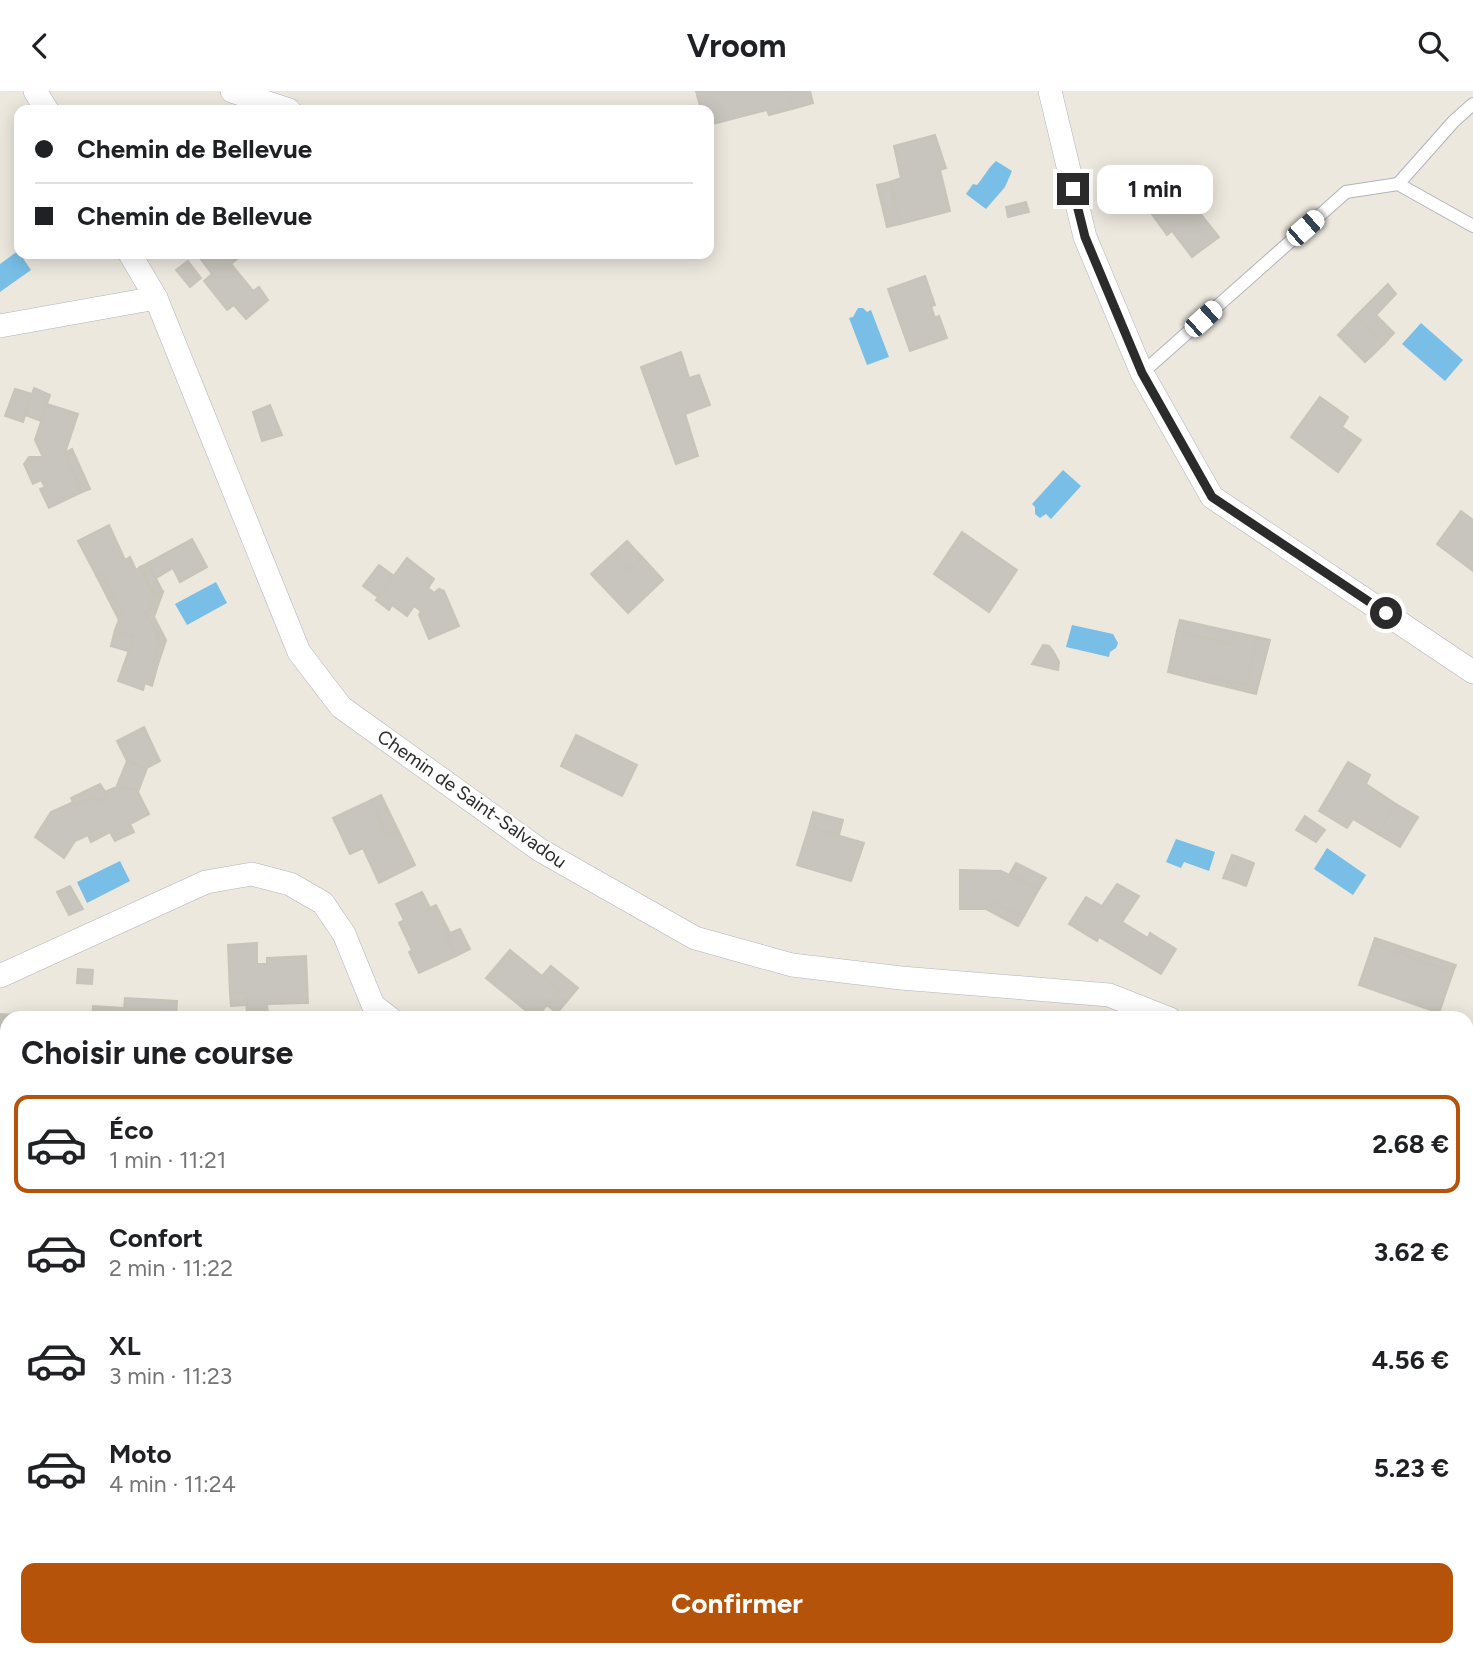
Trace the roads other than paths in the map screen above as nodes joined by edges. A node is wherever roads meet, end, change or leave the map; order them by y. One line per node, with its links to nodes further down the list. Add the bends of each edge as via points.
1 (232, 91): 4 (street)
2 (1050, 91): 10 (street, via 1085,237)
3 (1473, 104): 5 (lane)
4 (274, 105)
5 (1398, 184): 6 (lane); 10 (lane, via 1346,192)
6 (1473, 226)
7 (133, 259): 8 (street, Chemin de Saint-Salvadou)
8 (156, 298): 9 (street); 14 (street, Chemin de Saint-Salvadou, via 299,652 341,707 540,850 695,937 792,965 1109,995)
9 (0, 326)
10 (1142, 373): 11 (street, via 1212,497)
11 (1473, 672)
12 (0, 976): 13 (street, via 206,882 252,874 290,884 323,903 344,934 373,1005)
13 (381, 1011)
14 (1150, 1011)

